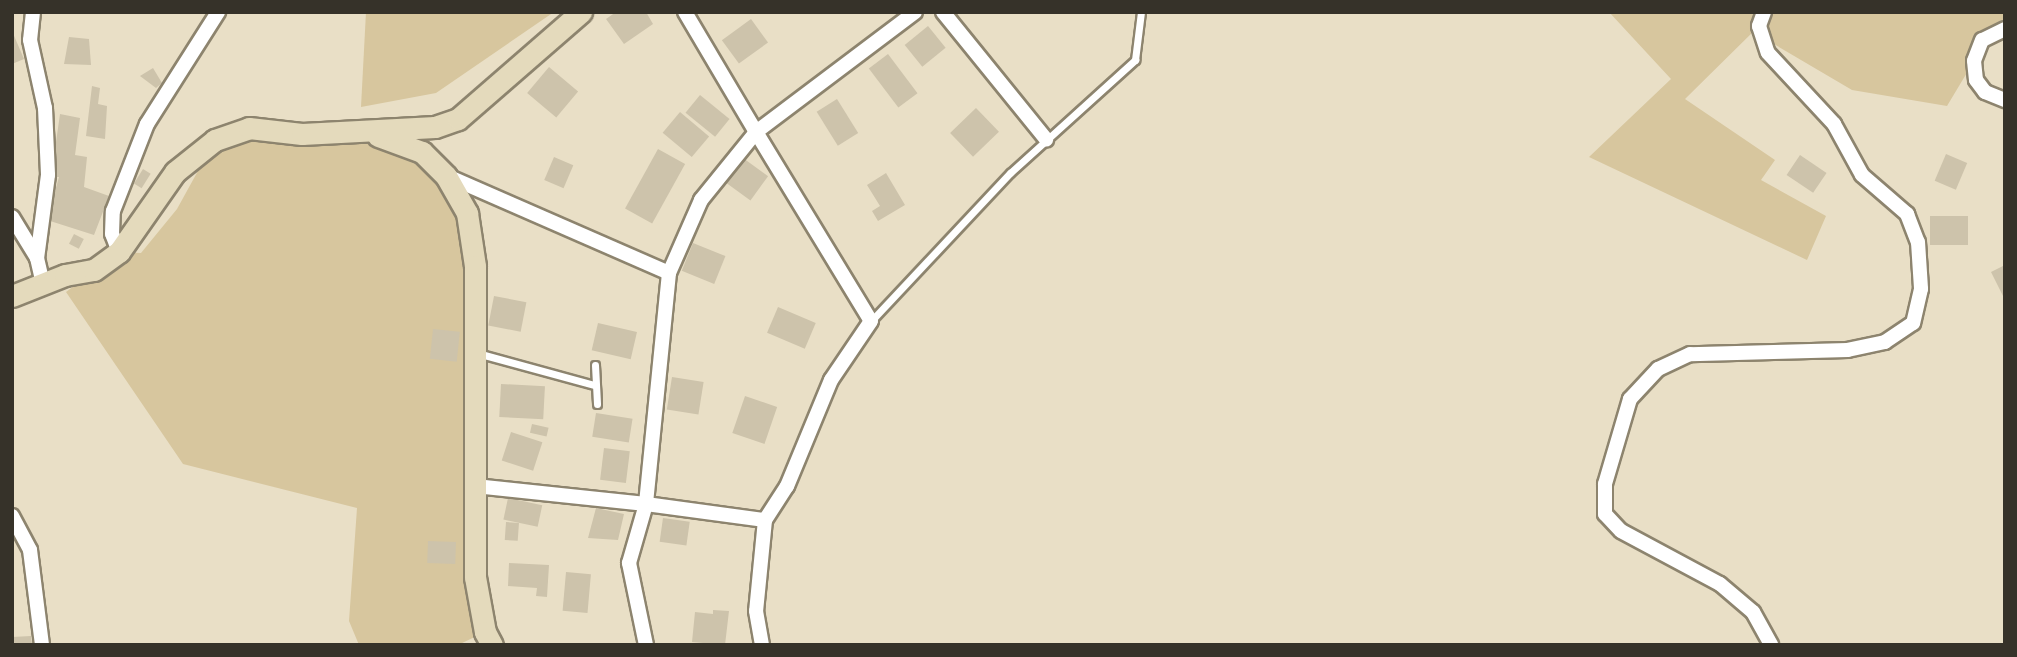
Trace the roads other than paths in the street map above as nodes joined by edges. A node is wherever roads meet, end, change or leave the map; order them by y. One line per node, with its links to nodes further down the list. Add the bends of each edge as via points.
1 (33, 12): 17 (street, via 30,40 45,108 48,175)
2 (218, 12): 16 (street, via 147,124 113,211 112,234)
3 (581, 12): 12 (street, via 458,119 435,127)
4 (685, 12): 11 (street)
5 (915, 12): 11 (street)
6 (943, 12): 13 (street)
7 (1141, 12): 13 (lane, via 1135,60)
8 (1764, 12): 34 (street, via 1759,26 1768,53 1834,124 1861,174 1907,214 1918,242 1921,289 1913,323 1885,342 1848,350 1690,354 1658,369 1630,399 1605,484 1605,514 1621,531 1720,584 1753,612)
9 (2005, 29): 10 (street, via 1982,40 1974,50 1976,80 1985,92)
10 (2005, 100)
11 (756, 132): 18 (street, via 701,200); 21 (street)
12 (369, 134): 14 (street, via 422,152); 16 (street, via 249,128 215,141 175,172)
13 (1046, 139): 21 (lane)
14 (446, 176): 18 (street); 22 (street, via 467,213 475,266)
15 (12, 217): 17 (street)
16 (120, 252): 19 (street, via 94,271)
17 (37, 258): 19 (street)
18 (669, 273): 27 (street)
19 (43, 283): 20 (street)
20 (12, 296)
21 (871, 321): 29 (street, via 831,380 787,486)
22 (475, 353): 24 (lane); 26 (street)
23 (595, 365): 24 (lane)
24 (594, 385): 25 (lane)
25 (597, 404)
26 (475, 486): 27 (street); 31 (street, via 475,577 485,632)
27 (646, 504): 29 (street); 32 (street, via 629,563)
28 (12, 516): 30 (street, via 30,550)
29 (765, 520): 33 (street, via 756,611)
30 (41, 645)
31 (492, 645)
32 (646, 645)
33 (762, 645)
34 (1771, 645)

